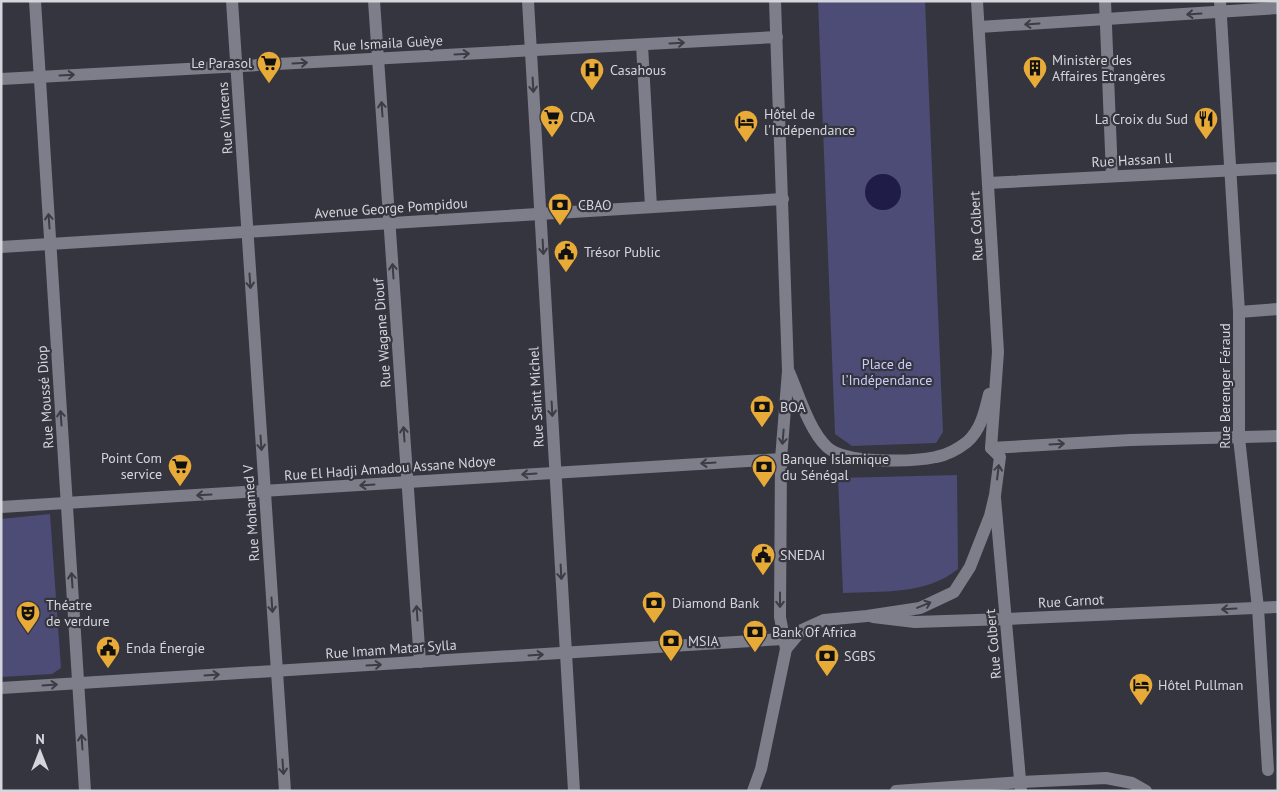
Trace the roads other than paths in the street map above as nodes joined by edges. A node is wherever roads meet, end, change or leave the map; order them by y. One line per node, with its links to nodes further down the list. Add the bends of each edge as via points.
1 (35, 1): 17 (street, Rue Moussé Diop)
2 (232, 1): 16 (street, Rue Vincens)
3 (374, 1): 15 (street, Rue Wagane Diouf)
4 (528, 1): 14 (street, Rue Saint Michel)
5 (775, 1): 12 (street)
6 (977, 1): 11 (street, Rue Colbert)
7 (1105, 1): 10 (street)
8 (1220, 7): 9 (street); 10 (street, one-way to 10); 20 (street, Rue Berenger Féraud)
9 (1278, 8)
10 (1105, 19): 11 (street, one-way to 11); 21 (street)
11 (979, 27): 22 (street, Rue Colbert)
12 (777, 37): 13 (street, Rue Ismaila Guèye, one-way to 12); 23 (street)
13 (642, 45): 14 (street, Rue Ismaila Guèye); 24 (street)
14 (531, 50): 15 (street, Rue Ismaila Guèye, one-way to 14); 25 (street, Rue Saint Michel, one-way to 25)
15 (378, 59): 16 (street, Rue Ismaila Guèye, one-way to 15); 26 (street, Rue Wagane Diouf, one-way to 15)
16 (236, 66): 17 (street, Rue Ismaila Guèye, one-way to 16); 27 (street, Rue Vincens)
17 (40, 77): 18 (street, Rue Ismaila Guèye); 28 (street, Rue Moussé Diop, one-way to 17)
18 (1, 79)
19 (1278, 168): 20 (street, Rue Hassan ll)
20 (1231, 170): 21 (street, Rue Hassan ll); 31 (street, Rue Berenger Féraud)
21 (1112, 176): 22 (street, Rue Hassan ll)
22 (988, 182): 32 (street, Rue Colbert)
23 (783, 199): 24 (street, Avenue George Pompidou); 33 (street)
24 (652, 207): 25 (street, Avenue George Pompidou)
25 (541, 214): 26 (street, Avenue George Pompidou); 38 (street, Rue Saint Michel, one-way to 38)
26 (390, 223): 27 (street, Avenue George Pompidou); 39 (street, Rue Wagane Diouf, one-way to 26)
27 (247, 232): 28 (street, Avenue George Pompidou); 40 (street, Rue Mohamed V, one-way to 40)
28 (50, 244): 29 (street, Avenue George Pompidou); 42 (street, Rue Moussé Diop, one-way to 28)
29 (1, 247)
30 (1278, 309): 31 (street)
31 (1239, 312): 35 (street, Rue Berenger Féraud)
32 (998, 352): 33 (street, via 979,427 968,441 954,450 926,458 867,460 840,455 828,448 816,435); 36 (street, Rue Colbert)
33 (788, 371): 37 (street, one-way to 37)
34 (1278, 436): 35 (street)
35 (1239, 438): 36 (street, one-way to 35); 45 (street, Rue Berenger Féraud)
36 (991, 448): 41 (street, one-way to 36, via 1000,457)
37 (781, 460): 38 (street, Rue El Hadji Amadou Assane Ndoye, one-way to 38); 48 (street, one-way to 48, via 780,617)
38 (556, 473): 39 (street, Rue El Hadji Amadou Assane Ndoye, one-way to 39); 49 (street, Rue Saint Michel, one-way to 49)
39 (408, 482): 40 (street, Rue El Hadji Amadou Assane Ndoye, one-way to 40); 50 (street, Rue Wagane Diouf, one-way to 39)
40 (265, 491): 42 (street, Rue El Hadji Amadou Assane Ndoye, one-way to 42); 51 (street, Rue Mohamed V, one-way to 51)
41 (995, 495): 46 (street, one-way to 41, via 920,608 954,592 970,567); 47 (street, Rue Colbert)
42 (67, 503): 43 (street, Rue El Hadji Amadou Assane Ndoye); 52 (street, Rue Moussé Diop, one-way to 42)
43 (1, 507)
44 (1278, 607): 45 (street, Rue Carnot)
45 (1258, 608): 47 (street, Rue Carnot, one-way to 47); 54 (street, Rue Berenger Féraud)
46 (866, 616): 47 (street, Rue Carnot, via 915,622); 48 (street, via 824,620 802,630)
47 (1006, 620): 55 (street, Rue Colbert)
48 (785, 644): 49 (street, Rue Imam Matar Sylla); 59 (street, via 761,769)
49 (566, 653): 50 (street, Rue Imam Matar Sylla, one-way to 49); 58 (street, Rue Saint Michel)
50 (420, 662): 51 (street, Rue Imam Matar Sylla, one-way to 50)
51 (277, 671): 52 (street, Rue Imam Matar Sylla, one-way to 51); 57 (street, Rue Mohamed V, one-way to 57)
52 (78, 683): 53 (street, Rue Imam Matar Sylla, one-way to 52); 56 (street, Rue Moussé Diop, one-way to 52)
53 (1, 688)
54 (1268, 770)
55 (1021, 786): 60 (street); 61 (street, via 1106,778 1132,783)
56 (85, 791)
57 (285, 791)
58 (574, 791)
59 (753, 791)
60 (896, 791)
61 (1146, 791)

